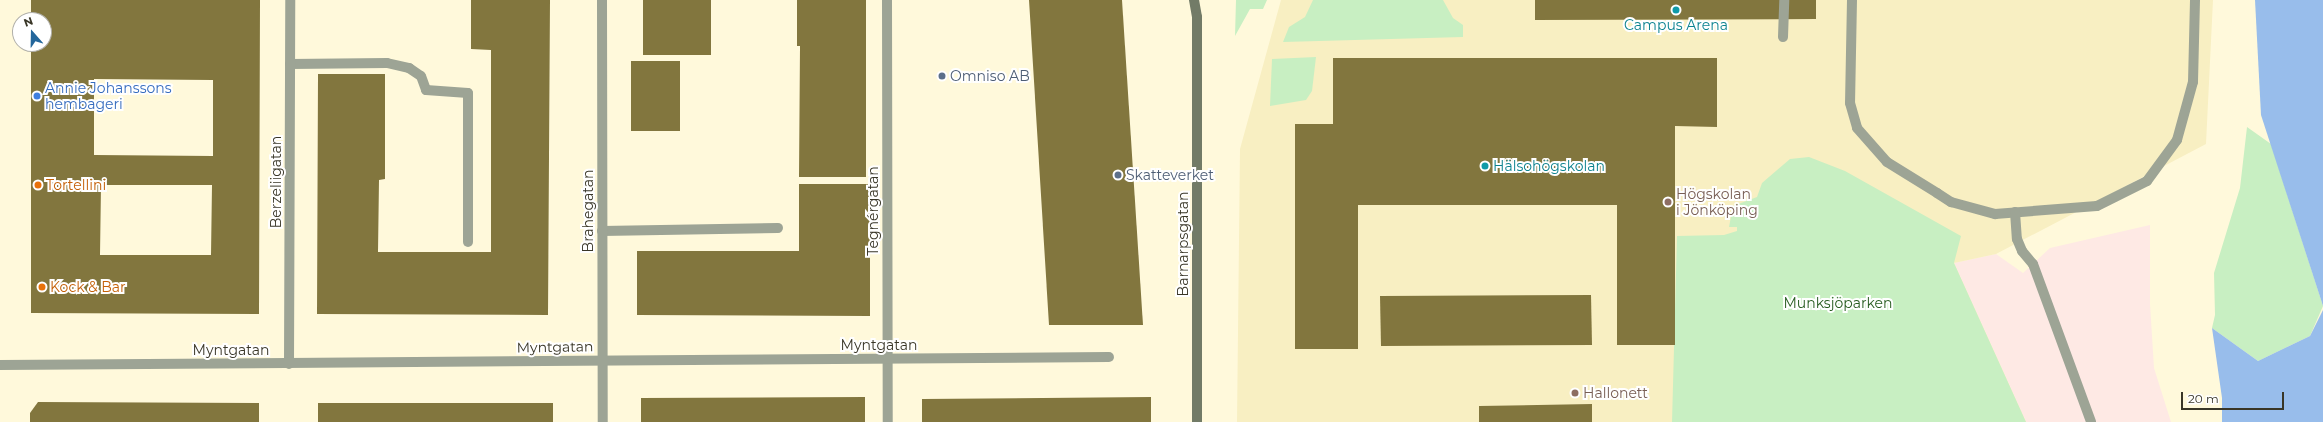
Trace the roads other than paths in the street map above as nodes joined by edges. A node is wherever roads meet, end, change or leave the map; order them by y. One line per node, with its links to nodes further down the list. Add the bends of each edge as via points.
1 (290, 0): 11 (street, Berzeliigatan)
2 (602, 0): 14 (street, Brahegatan)
3 (887, 0): 17 (street, Tegnérgatan)
4 (1194, 0): 9 (main road, Barnarpsgatan)
5 (1200, 0): 9 (main road, Barnarpsgatan)
6 (1784, 0): 10 (street)
7 (1852, 0): 12 (street, via 1850,103 1857,128 1887,162 1951,202 1995,214)
8 (2195, 0): 12 (street, via 2193,82 2177,140 2147,181 2097,206)
9 (1197, 17): 23 (main road, Barnarpsgatan)
10 (1784, 36)
11 (290, 64): 15 (street, via 387,63 409,68 421,76 426,90 468,93); 19 (street, Berzeliigatan)
12 (2015, 212): 24 (street, via 2017,239 2022,251 2033,264)
13 (778, 228): 14 (street)
14 (602, 231): 18 (street, Brahegatan)
15 (468, 242)
16 (1109, 357): 17 (street, Myntgatan)
17 (888, 359): 18 (street, Myntgatan); 22 (street, Tegnérgatan)
18 (603, 360): 19 (street, Myntgatan); 21 (street, Brahegatan)
19 (289, 364): 20 (street, Myntgatan)
20 (0, 365)
21 (603, 422)
22 (888, 422)
23 (1197, 422)
24 (2091, 422)

